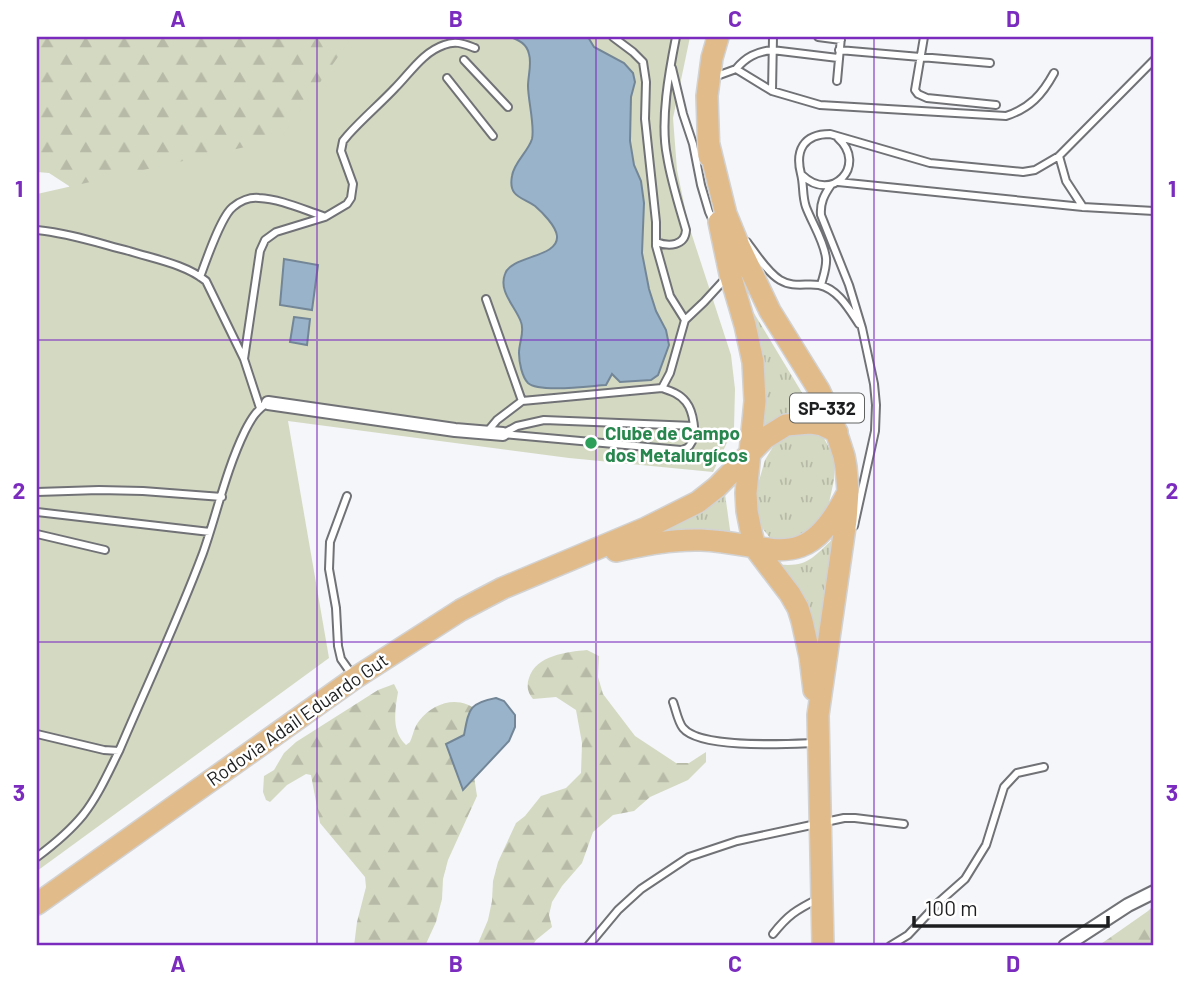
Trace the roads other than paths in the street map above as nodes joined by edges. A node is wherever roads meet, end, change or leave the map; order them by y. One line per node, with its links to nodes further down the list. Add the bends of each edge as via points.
1 (613, 37): 39 (lane, via 643,62)
2 (676, 37): 16 (lane)
3 (718, 37): 21 (main road, SP-332)
4 (774, 37): 10 (lane)
5 (818, 37): 7 (lane)
6 (924, 37): 12 (lane)
7 (841, 38): 11 (lane)
8 (459, 39): 9 (lane); 36 (lane, via 430,52 348,135 341,151 353,184 351,198)
9 (475, 48)
10 (772, 50): 13 (lane); 18 (lane, via 747,58); 23 (lane)
11 (839, 50): 12 (lane); 13 (lane)
12 (921, 56): 17 (lane); 24 (lane, via 918,94)
13 (838, 58): 22 (lane)
14 (464, 60): 25 (lane)
15 (1154, 60): 29 (lane)
16 (671, 63): 38 (lane, via 709,212); 39 (lane, via 666,155 686,230 682,241)
17 (989, 63)
18 (736, 69): 21 (lane); 23 (lane)
19 (1054, 73): 23 (lane, via 1044,91 1022,111 1006,116 820,105)
20 (447, 78): 27 (lane)
21 (709, 79): 28 (main road, SP-332)
22 (838, 81)
23 (772, 91)
24 (996, 105)
25 (508, 107)
26 (830, 134): 29 (lane, via 930,163 1008,172 1035,170); 30 (lane, via 814,136 802,146 798,160); 31 (lane, via 846,145 849,155 850,165)
27 (493, 136)
28 (709, 145): 35 (main road, SP-332); 38 (main road, SP-332)
29 (1059, 156): 33 (lane, via 1066,181)
30 (802, 175): 32 (lane, via 815,185); 42 (lane, via 805,205 826,260)
31 (838, 182): 32 (lane); 33 (lane)
32 (831, 185): 45 (lane, via 822,200 821,215)
33 (1083, 207): 34 (lane)
34 (1154, 211)
35 (726, 214): 42 (lane, via 781,281); 51 (main road, SP-332, via 770,311 819,390)
36 (324, 217): 41 (lane, via 273,200 244,201 231,208); 46 (lane, via 265,240)
37 (37, 230): 41 (lane, via 72,235 172,264)
38 (722, 237): 40 (main road, SP-332)
39 (656, 242): 44 (lane, via 669,292)
40 (730, 274): 44 (lane); 54 (main road, SP-332, via 753,362)
41 (200, 277): 46 (lane)
42 (821, 285): 45 (lane, via 842,299)
43 (486, 299): 48 (lane)
44 (685, 320): 47 (lane)
45 (862, 328): 65 (lane, via 874,384 875,431 859,510)
46 (244, 359): 49 (lane)
47 (662, 388): 48 (lane); 50 (lane, via 684,400)
48 (522, 401): 52 (lane)
49 (264, 405): 52 (street); 58 (lane, via 237,448)
50 (694, 426): 53 (lane, via 544,420); 53 (lane, via 691,445 681,450)
51 (837, 432): 54 (main road, via 810,423 786,425); 55 (main road, SP-332)
52 (487, 433): 53 (street)
53 (503, 434)
54 (750, 454): 62 (main road, SP-332, via 746,494); 64 (main road, Rodovia Adail Eduardo Gut, via 698,502)
55 (848, 491): 62 (main road, via 831,521 805,545 784,551); 65 (main road, SP-332)
56 (37, 492): 58 (lane, via 143,491)
57 (347, 496): 66 (lane, via 330,542 329,569 341,659)
58 (222, 497): 60 (lane)
59 (37, 512): 60 (lane)
60 (210, 531): 71 (lane, via 184,603)
61 (37, 534): 63 (lane)
62 (755, 548): 64 (main road, Rodovia Adail Eduardo Gut, via 676,540); 68 (main road, SP-332, via 798,608)
63 (105, 550)
64 (573, 560): 66 (main road, Rodovia Adail Eduardo Gut, via 461,610)
65 (838, 578): 68 (main road, SP-332)
66 (355, 678): 78 (main road, Rodovia Adail Eduardo Gut)
67 (673, 702): 70 (lane, via 683,728 697,737 764,745)
68 (818, 715): 70 (main road, SP-332)
69 (37, 734): 71 (lane)
70 (819, 743): 73 (main road, SP-332)
71 (118, 751): 75 (lane, via 83,815)
72 (1045, 767): 82 (lane, via 1017,773 1004,787 986,845 965,879 908,935)
73 (821, 822): 74 (lane, via 855,818); 77 (main road, SP-332); 80 (lane, via 689,857 641,889)
74 (904, 824)
75 (37, 858)
76 (1154, 892): 83 (street)
77 (822, 897): 79 (lane, via 786,917); 81 (main road, SP-332)
78 (37, 904)
79 (773, 934)
80 (588, 946)
81 (823, 946)
82 (890, 946)
83 (1065, 946)

